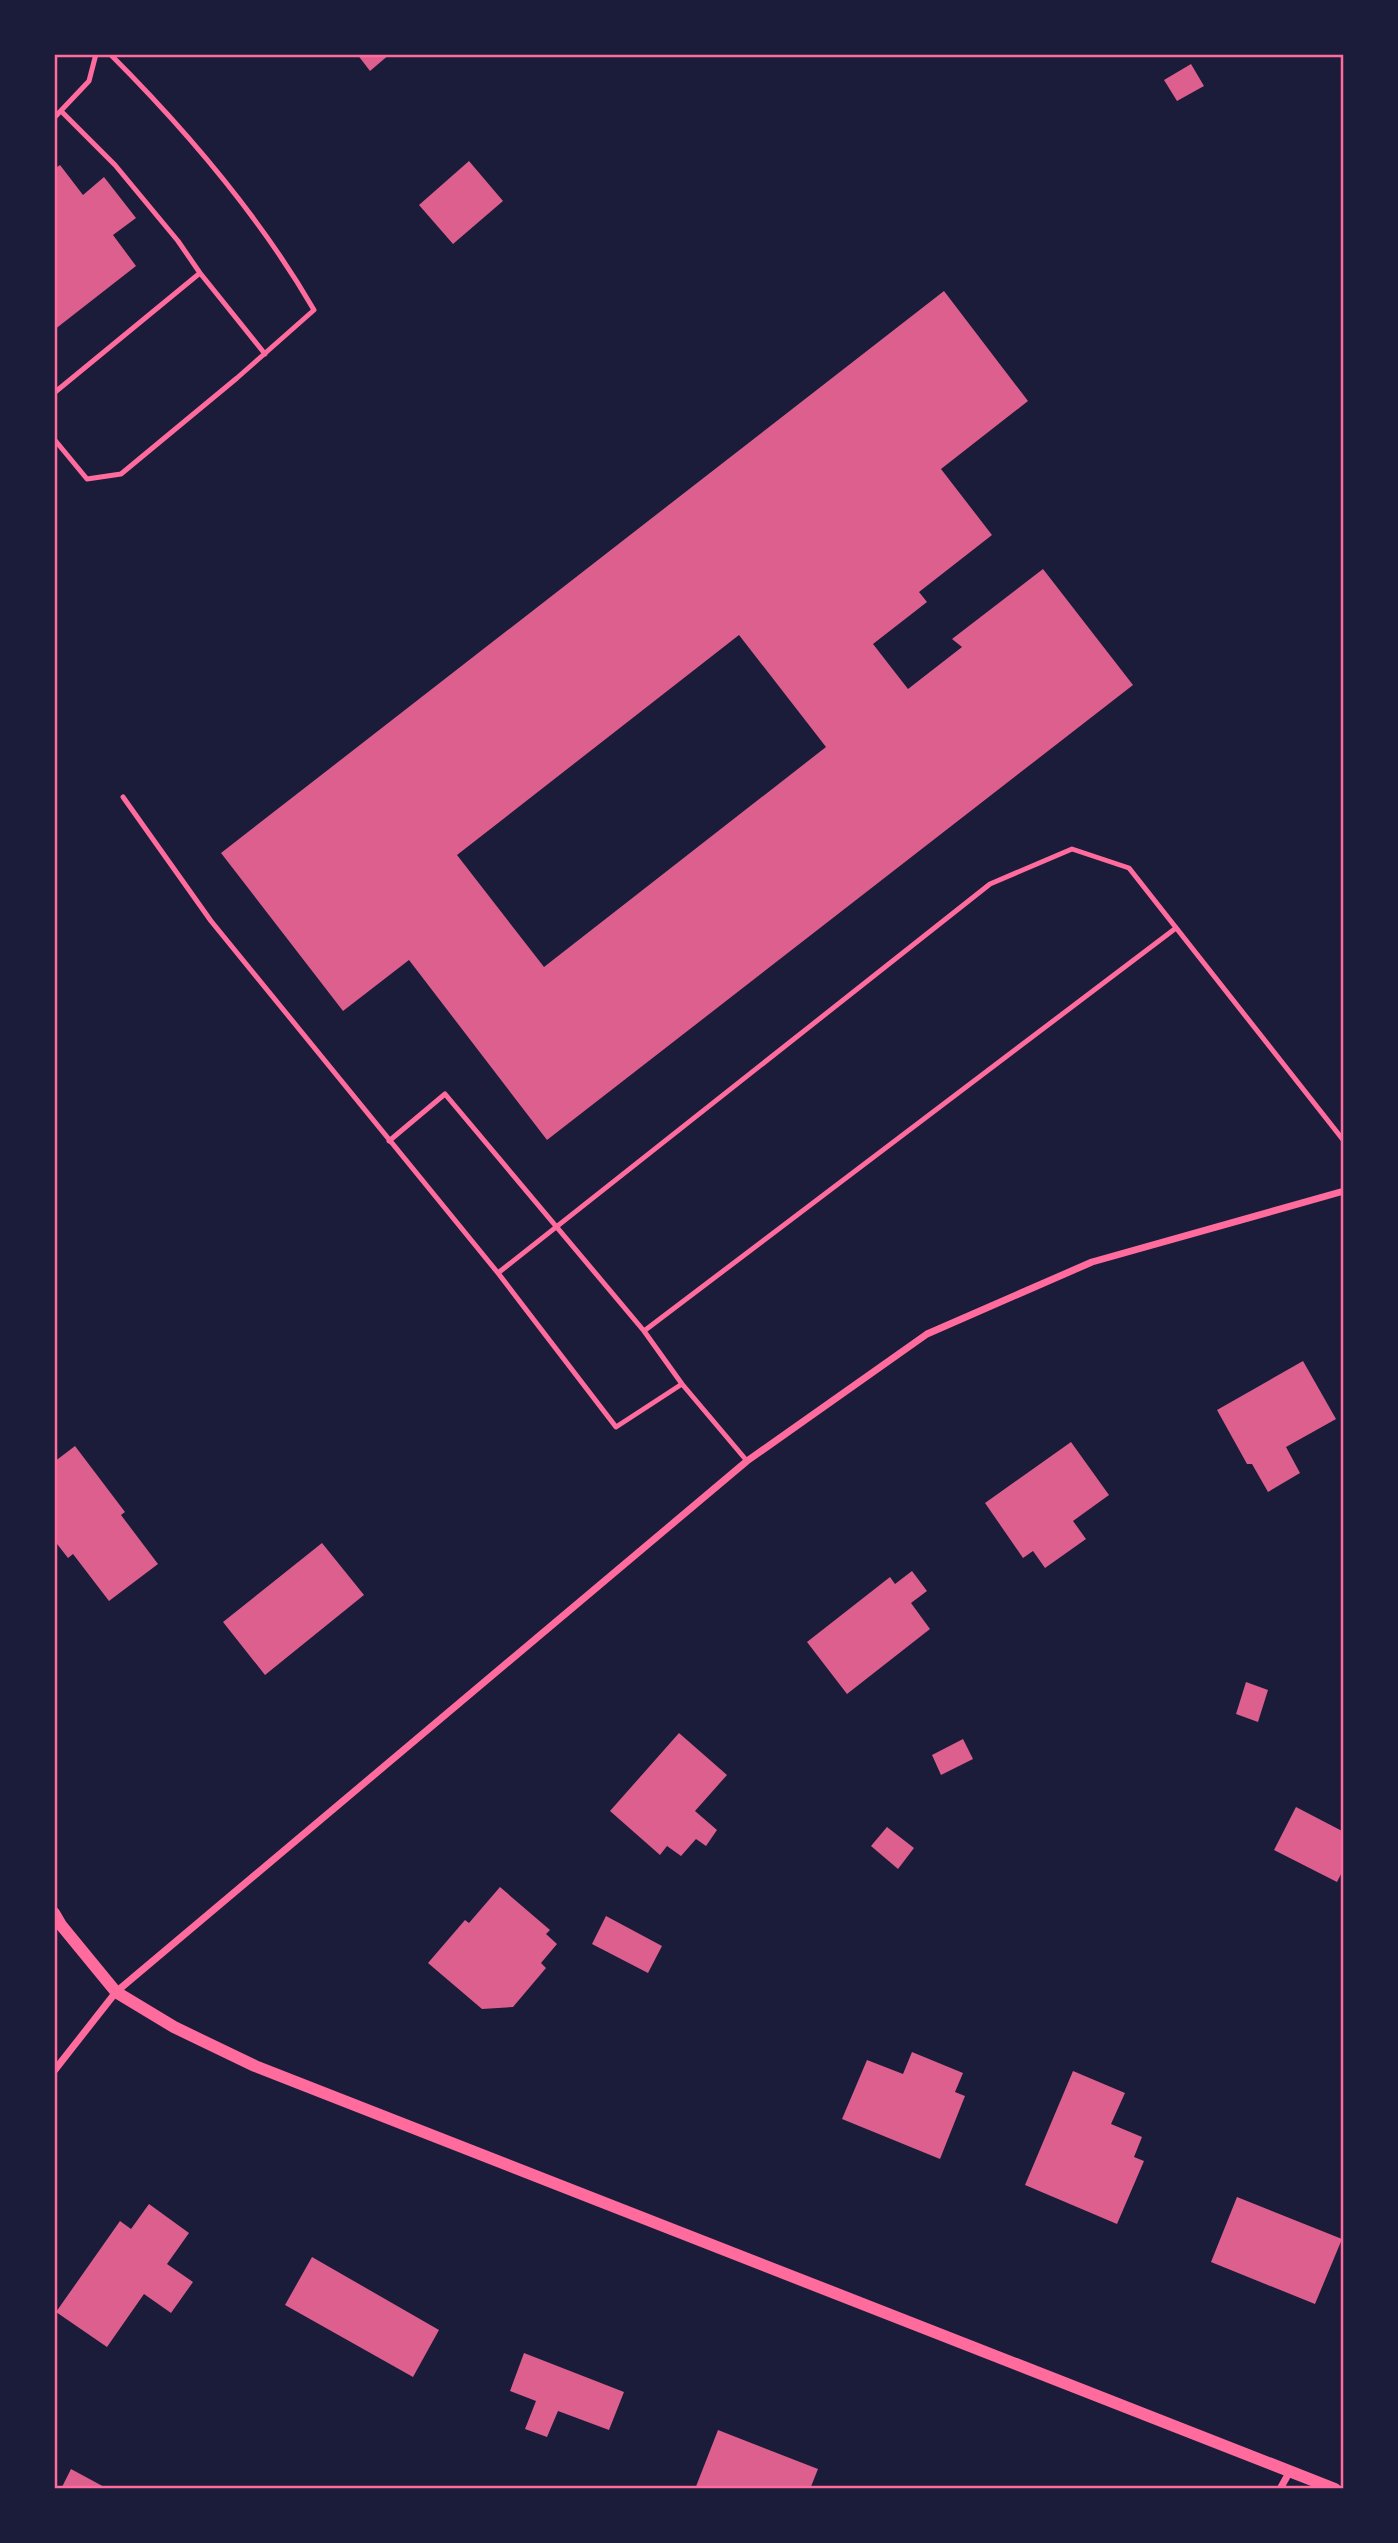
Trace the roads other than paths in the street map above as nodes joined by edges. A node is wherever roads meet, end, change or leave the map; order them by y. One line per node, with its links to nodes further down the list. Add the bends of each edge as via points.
1 (96, 54): 3 (lane, via 89,82)
2 (110, 54): 6 (lane, via 190,137 286,263 314,310)
3 (61, 111): 4 (lane); 5 (lane, via 115,165)
4 (54, 118)
5 (200, 273): 6 (lane); 7 (lane)
6 (265, 354): 8 (lane, via 121,474 87,479)
7 (54, 393)
8 (54, 439)
9 (123, 797): 11 (lane, via 211,921)
10 (1176, 928): 12 (lane); 14 (lane, via 1129,868 1072,849 990,884); 16 (lane)
11 (390, 1141): 14 (lane, via 445,1094); 15 (lane)
12 (1344, 1141)
13 (1344, 1191): 18 (street, via 1092,1262 927,1334)
14 (557, 1227): 15 (lane); 16 (lane)
15 (498, 1273): 17 (lane, via 616,1427)
16 (644, 1331): 17 (lane)
17 (682, 1384): 18 (lane)
18 (747, 1461): 20 (street)
19 (54, 1913): 20 (street)
20 (116, 1992): 21 (street); 22 (street, via 174,2027 255,2066)
21 (54, 2071)
22 (1290, 2471): 23 (street); 24 (street)
23 (1280, 2489)
24 (1335, 2489)

